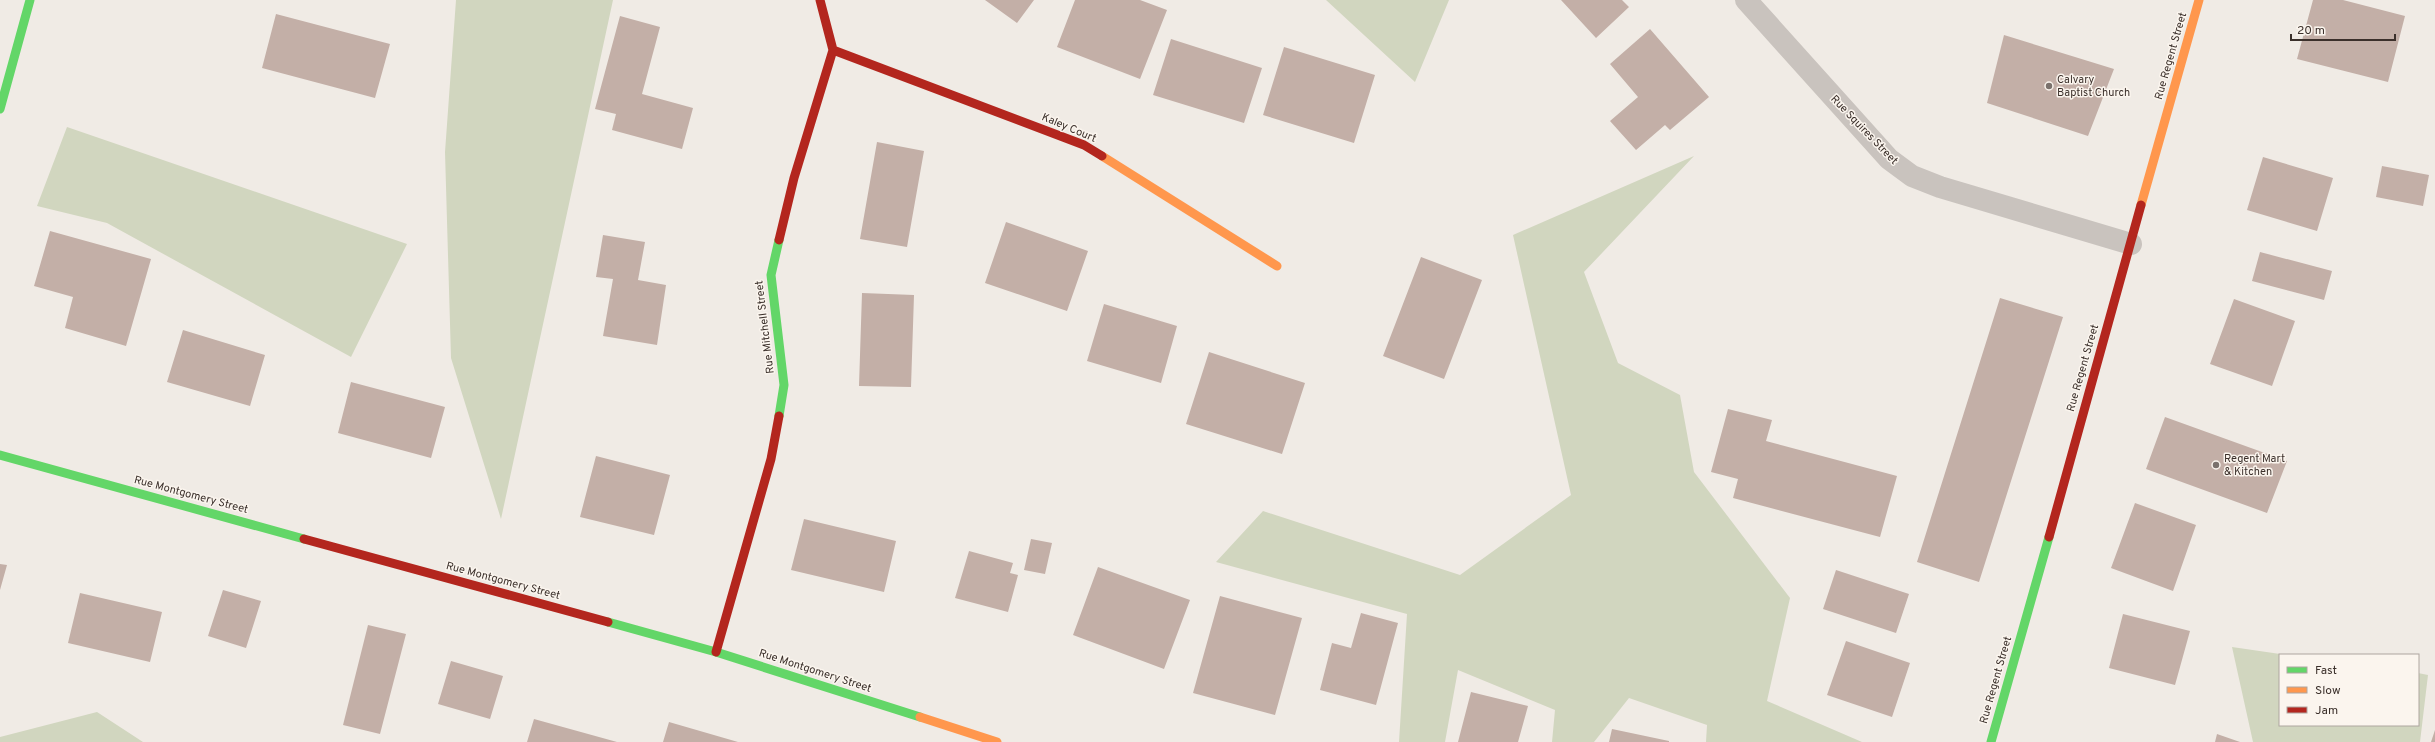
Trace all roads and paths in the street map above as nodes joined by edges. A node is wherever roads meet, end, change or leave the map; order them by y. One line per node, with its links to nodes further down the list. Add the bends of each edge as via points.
1 (30, 0): 6 (street)
2 (820, 0): 5 (street)
3 (1746, 0): 7 (street, Rue Squires Street, via 1889,159 1912,176 1940,187)
4 (2199, 0): 7 (street, Rue Regent Street)
5 (833, 50): 8 (street, Kaley Court, via 1084,145); 10 (street, Rue Mitchell Street, via 794,178 771,275 784,385 771,459)
6 (0, 108)
7 (2131, 244): 12 (street, Rue Regent Street)
8 (1277, 266)
9 (0, 455): 10 (street, Rue Montgomery Street)
10 (716, 652): 11 (street, Rue Montgomery Street)
11 (997, 742)
12 (1991, 742)

